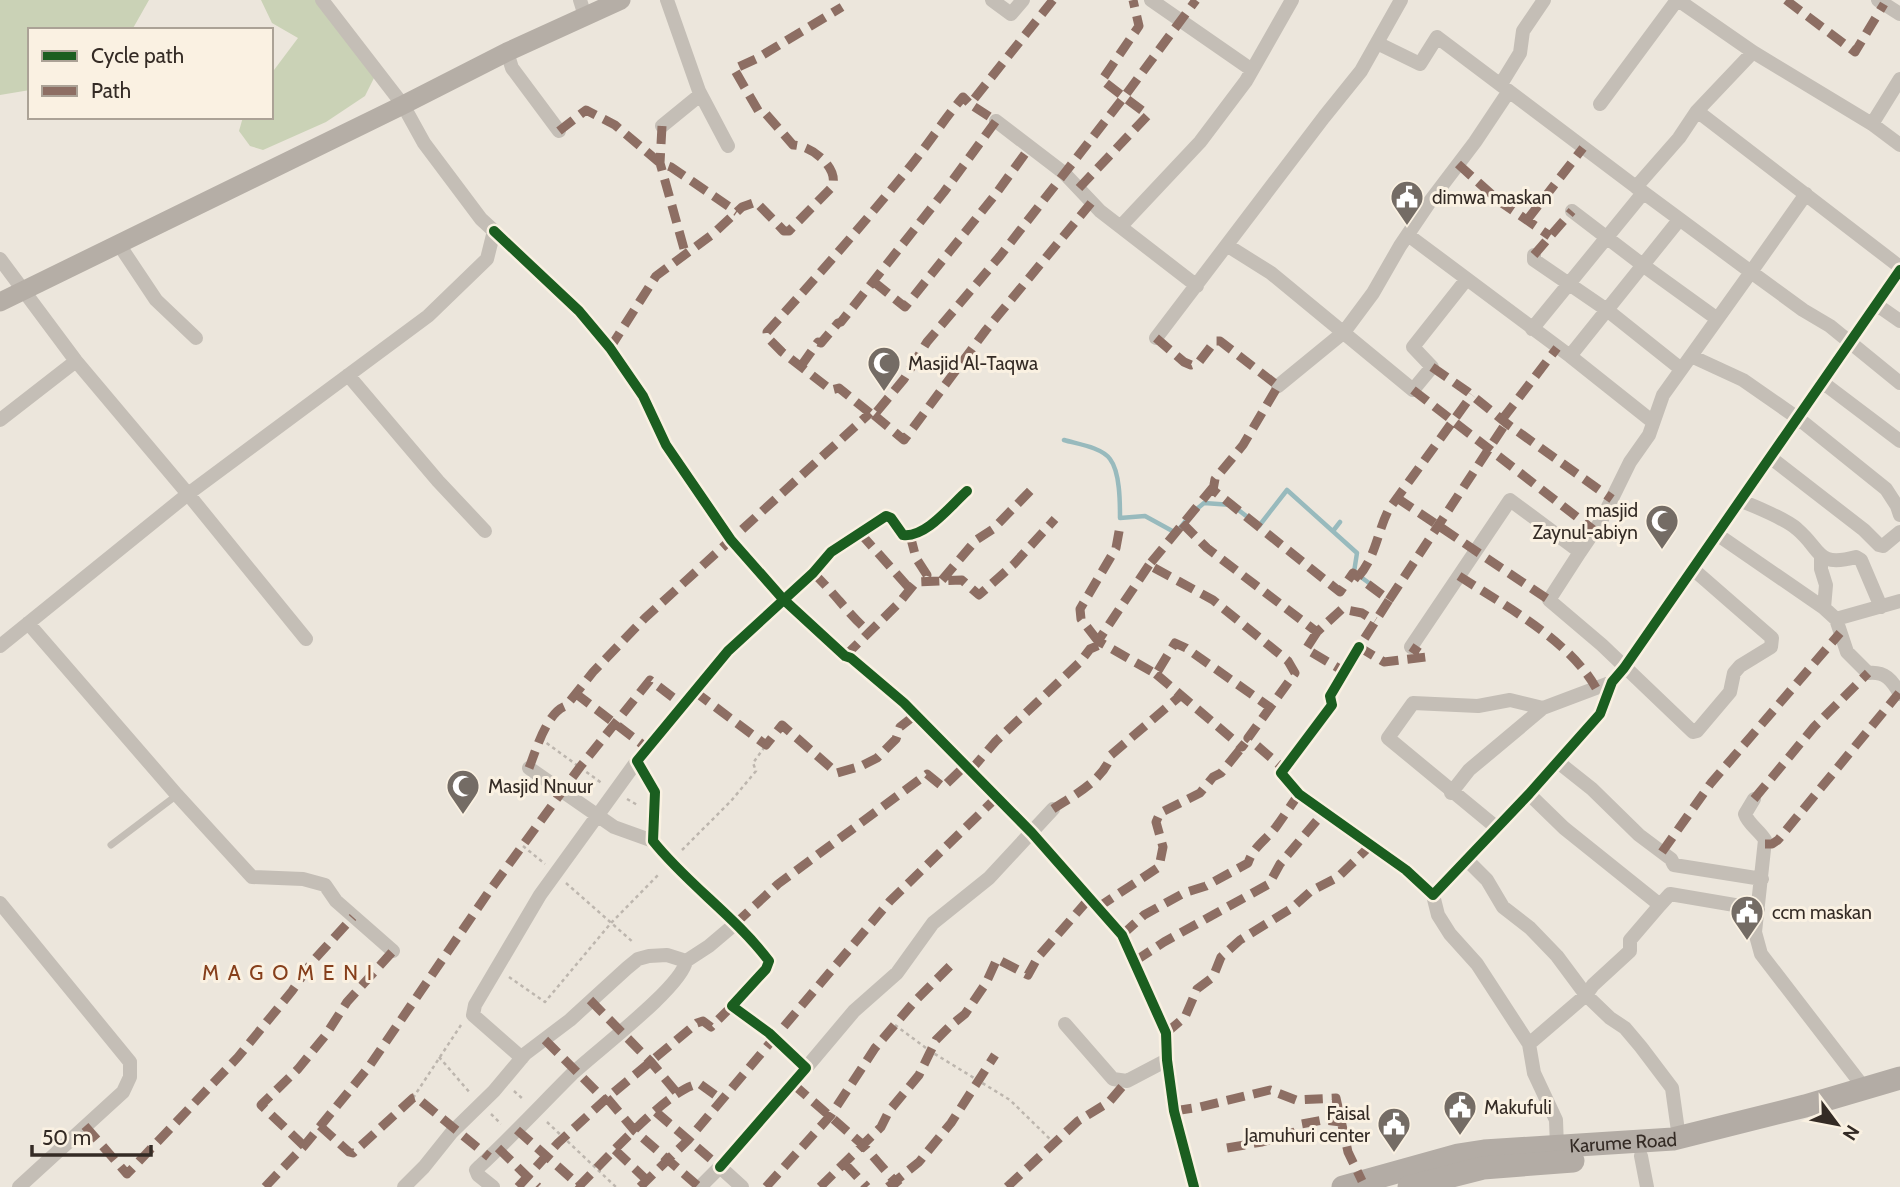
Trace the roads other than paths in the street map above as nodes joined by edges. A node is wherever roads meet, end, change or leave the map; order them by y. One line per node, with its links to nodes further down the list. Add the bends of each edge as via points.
1 (323, 0): 22 (street)
2 (621, 0): 12 (main road)
3 (667, 0): 20 (street)
4 (992, 0): 5 (street, via 1011,14)
5 (1023, 0)
6 (1151, 0): 17 (street)
7 (1292, 0): 17 (street)
8 (1401, 0): 14 (street)
9 (1544, 0): 19 (street, via 1523,31 1520,53)
10 (1678, 0): 16 (street); 21 (street)
11 (1883, 1): 13 (street)
12 (583, 8): 15 (main road)
13 (1900, 15)
14 (1377, 43): 19 (street, via 1420,64 1437,37); 39 (street, via 1361,71)
15 (507, 52): 22 (main road); 27 (street, via 512,68)
16 (1753, 52): 23 (street); 25 (street)
17 (1252, 70): 34 (street, via 1200,142)
18 (1900, 79): 25 (street)
19 (1505, 87): 30 (street); 36 (street)
20 (701, 95): 26 (street); 29 (street)
21 (1600, 104)
22 (403, 105): 35 (street, via 424,143); 38 (main road)
23 (1697, 111): 30 (street); 31 (street)
24 (996, 121): 34 (street, via 1064,173 1091,204)
25 (1872, 124): 28 (street)
26 (662, 126)
27 (559, 131)
28 (1900, 145)
29 (728, 146)
30 (1640, 190): 33 (street); 37 (street)
31 (1806, 194): 43 (street); 44 (street)
32 (1572, 211): 37 (street)
33 (1679, 220): 42 (street); 44 (street)
34 (1121, 226): 47 (street)
35 (494, 231): 63 (street, via 486,259 467,278 428,316); 82 (street, via 610,348 643,396 666,445 715,517)
36 (1408, 236): 45 (street); 55 (street)
37 (1607, 237): 42 (street); 46 (street)
38 (118, 243): 48 (main road); 56 (street, via 156,300)
39 (1228, 246): 47 (street); 55 (street, via 1271,273)
40 (1534, 255): 46 (street, via 1534,260)
41 (0, 259): 48 (street)
42 (1644, 266): 51 (street); 52 (street)
43 (1900, 269): 50 (street)
44 (1751, 272): 52 (street); 58 (street)
45 (1466, 280): 54 (street); 55 (street, via 1413,347 1432,368 1413,390)
46 (1569, 284): 51 (street); 54 (street)
47 (1197, 286): 57 (street)
48 (24, 290): 49 (main road); 61 (street)
49 (0, 302)
50 (1877, 305): 53 (street); 58 (street)
51 (1607, 310): 59 (street); 62 (street)
52 (1716, 317): 60 (street)
53 (1900, 321)
54 (1532, 329): 59 (street)
55 (1343, 332): 66 (street)
56 (196, 338)
57 (1156, 338)
58 (1850, 342): 64 (street); 65 (street)
59 (1570, 356): 69 (street)
60 (1691, 356): 62 (street); 67 (street, via 1743,380)
61 (76, 361): 68 (street); 73 (street)
62 (1681, 369): 69 (street, via 1663,395)
63 (348, 374): 73 (street); 76 (street)
64 (1822, 382): 67 (street); 70 (street)
65 (1900, 383)
66 (1278, 386)
67 (1799, 419): 71 (street); 75 (street, via 1886,489)
68 (0, 420)
69 (1653, 422): 79 (street)
70 (1900, 441)
71 (1771, 458): 74 (street); 77 (street, via 1879,545)
72 (967, 491): 82 (street, via 930,525 910,536 891,518 882,517 831,552)
73 (188, 494): 87 (street); 88 (street)
74 (1741, 502): 78 (street); 80 (street, via 1796,528)
75 (1900, 515)
76 (485, 531)
77 (1900, 532)
78 (1718, 535): 81 (street); 85 (street)
79 (1580, 552): 91 (street, via 1510,500); 92 (street, via 1549,600)
80 (1821, 558): 84 (street, via 1861,560); 85 (street)
81 (1694, 569): 92 (street); 92 (street, via 1772,638 1771,647 1740,666 1730,692 1693,732)
82 (783, 599): 96 (street, via 728,651); 106 (street, via 904,703)
83 (1900, 601): 84 (street)
84 (1881, 607): 86 (street)
85 (1824, 608): 86 (street)
86 (1836, 619): 94 (street, via 1847,652 1868,673 1879,672 1891,679)
87 (28, 622): 89 (street); 101 (street)
88 (306, 639)
89 (0, 646)
90 (1359, 647): 111 (street, via 1331,696 1332,705 1281,773 1299,794 1406,870)
91 (1411, 647)
92 (1625, 667): 93 (street)
93 (1612, 682): 95 (street); 97 (street, via 1600,714)
94 (1900, 694)
95 (1543, 708): 99 (street, via 1469,770); 99 (street, via 1510,700 1478,706 1413,703 1388,738)
96 (637, 761): 104 (street); 107 (street, via 655,792)
97 (1558, 762): 100 (street); 110 (street, via 1674,865)
98 (529, 768): 104 (street)
99 (1451, 793): 105 (street)
100 (1529, 794): 105 (street); 113 (street)
101 (177, 795): 108 (lane); 116 (street, via 252,877 303,879 325,885 336,901)
102 (1754, 799): 110 (street, via 1746,817 1765,840)
103 (1054, 809): 106 (street)
104 (598, 817): 107 (street); 121 (street, via 555,873 475,1006 474,1016)
105 (1497, 828): 109 (street)
106 (1032, 834): 122 (street, via 1122,935 1166,1033); 123 (street, via 989,878 933,923 897,973 854,1011)
107 (653, 841): 115 (street)
108 (111, 845)
109 (1467, 860): 111 (street); 118 (street, via 1487,880 1503,907 1557,956)
110 (1762, 879): 114 (street)
111 (1433, 895): 120 (street, via 1450,934 1477,964)
112 (0, 903): 132 (street, via 130,1062 123,1092)
113 (1660, 905): 114 (street, via 1670,894); 118 (street, via 1630,940 1630,951)
114 (1758, 909): 125 (street, via 1755,932 1761,954)
115 (735, 924): 117 (street); 123 (street, via 769,961 732,1006)
116 (393, 951)
117 (686, 961): 121 (street, via 667,955 649,956 632,964); 134 (street, via 667,989 573,1073 476,1170)
118 (1586, 995): 120 (street); 127 (street, via 1625,1028 1672,1088)
119 (1065, 1024): 122 (street, via 1113,1079 1127,1081)
120 (1529, 1044): 128 (street, via 1534,1073 1556,1120)
121 (522, 1058): 133 (street)
122 (1167, 1060): 137 (street, via 1174,1111)
123 (806, 1068): 130 (street)
124 (1900, 1078): 125 (main road, Karume Road)
125 (1865, 1089): 127 (main road, Karume Road)
126 (1900, 1092): 129 (main road, via 1719,1144)
127 (1679, 1138): 128 (main road, Karume Road)
128 (1557, 1147): 138 (main road, Karume Road, via 1458,1155)
129 (1641, 1156): 131 (main road, via 1483,1168); 140 (street)
130 (720, 1167): 135 (street); 136 (street)
131 (1465, 1180): 139 (main road)
132 (19, 1187)
133 (404, 1187)
134 (493, 1187)
135 (700, 1187)
136 (742, 1187)
137 (1194, 1187)
138 (1343, 1187)
139 (1409, 1187)
140 (1647, 1187)

